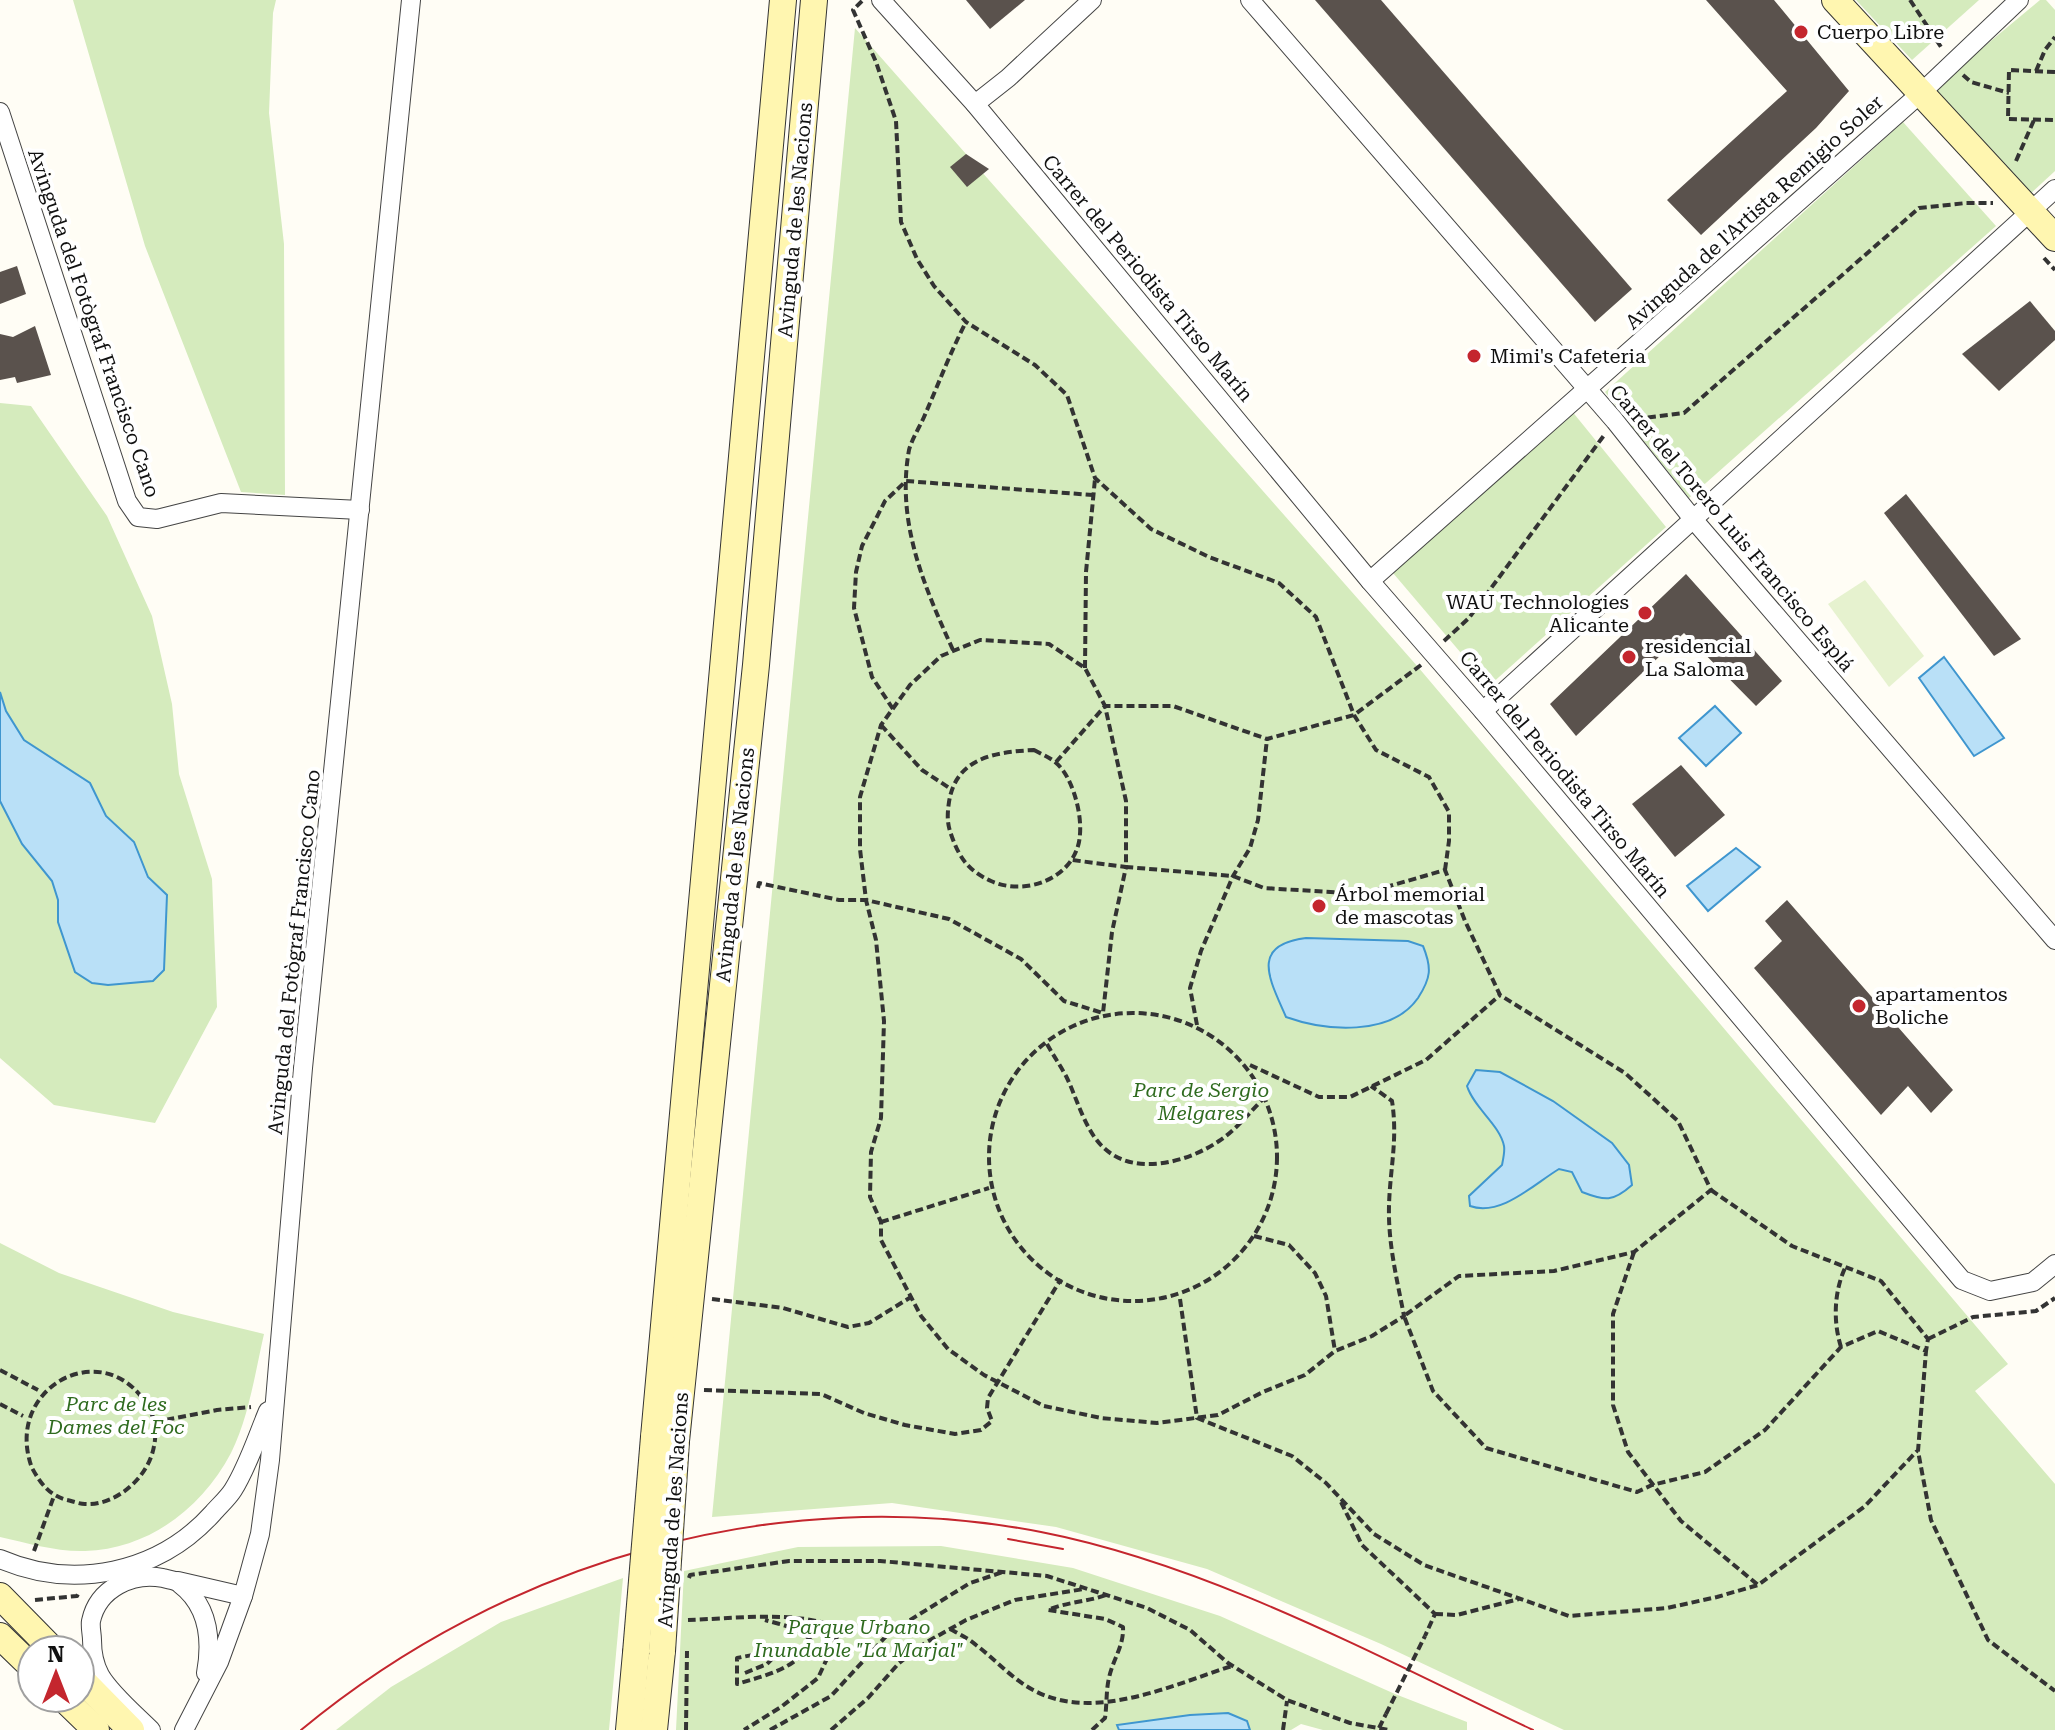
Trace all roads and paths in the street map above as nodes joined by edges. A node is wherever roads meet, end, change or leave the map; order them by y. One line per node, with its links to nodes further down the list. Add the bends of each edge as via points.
1 (411, 0): 32 (street, Avinguda del Fotògraf Francisco Cano)
2 (783, 0): 87 (street, Avinguda de les Nacions)
3 (814, 0): 87 (street, Avinguda de les Nacions, via 756,665)
4 (863, 0): 26 (path, via 853,10 896,121 901,222 934,286)
5 (881, 0): 17 (street, Carrer del Periodista Tirso Marín)
6 (1092, 0): 17 (street)
7 (1250, 0): 27 (street, Carrer del Torero Luis Francisco Esplá)
8 (1835, 0): 15 (street)
9 (1910, 0): 12 (path)
10 (2019, 0): 12 (street, Avinguda de l'Artista Remigio Soler)
11 (2055, 37): 13 (path)
12 (1951, 63): 15 (street, Avinguda de l'Artista Remigio Soler); 16 (path, via 1971,82)
13 (2036, 71): 14 (path); 16 (path, via 2009,70)
14 (2055, 72)
15 (1921, 93): 21 (street); 27 (street, Avinguda de l'Artista Remigio Soler)
16 (2009, 93): 19 (path, via 2008,119)
17 (975, 104): 34 (street, Carrer del Periodista Tirso Marín)
18 (0, 112): 32 (street, Avinguda del Fotògraf Francisco Cano, via 127,501 138,517 157,519 221,503)
19 (2034, 120): 20 (path); 21 (path)
20 (2055, 120)
21 (2006, 184): 23 (street); 28 (path, via 1994,204 1919,208 1684,413)
22 (2055, 189): 23 (street)
23 (2031, 211): 24 (street); 33 (street)
24 (2047, 246): 25 (path)
25 (2055, 270)
26 (966, 322): 29 (path, via 1035,365 1067,395); 30 (path, via 910,447)
27 (1586, 390): 28 (street, Carrer del Torero Luis Francisco Esplá); 34 (street, Avinguda de l'Artista Remigio Soler)
28 (1615, 421): 33 (street, Carrer del Torero Luis Francisco Esplá); 36 (path, via 1469,618)
29 (1095, 478): 31 (path); 41 (path, via 1151,529 1279,583 1316,617)
30 (906, 481): 31 (path); 35 (path, via 906,517 916,558); 39 (path, via 885,501 862,546 856,572 854,608 872,677)
31 (1093, 495): 37 (path)
32 (360, 510): 81 (street, Avinguda del Fotògraf Francisco Cano)
33 (1693, 519): 40 (street); 52 (street, Carrer del Torero Luis Francisco Esplá)
34 (1370, 581): 36 (street, Carrer del Periodista Tirso Marín)
35 (953, 650): 37 (path, via 980,640 1049,644); 39 (path, via 910,685)
36 (1432, 653): 40 (street, Carrer del Periodista Tirso Marín); 41 (path)
37 (1085, 668): 38 (path)
38 (1105, 706): 43 (path, via 1173,706); 44 (path); 47 (path, via 1126,801)
39 (893, 709): 42 (path)
40 (1483, 711): 65 (street, Carrer del Periodista Tirso Marín, via 1962,1280 1990,1291 2033,1282)
41 (1354, 715): 43 (path); 48 (path, via 1376,750 1429,777 1449,812)
42 (881, 725): 45 (path, via 922,770); 51 (path, via 860,797)
43 (1267, 739): 49 (path, via 1258,820 1250,848)
44 (1056, 762): 45 (path, via 1034,750 1002,752 958,774); 46 (path, via 1079,807 1079,841)
45 (951, 789): 46 (path, via 946,821 960,859 983,877 1018,888 1049,881)
46 (1072, 860): 47 (path)
47 (1126, 867): 49 (path); 54 (path)
48 (1445, 870): 49 (path, via 1362,894 1264,888); 53 (path)
49 (1233, 876): 55 (path, via 1190,988)
50 (759, 883): 51 (path, via 839,900)
51 (866, 900): 54 (path, via 949,919 1021,959 1064,1001); 62 (path, via 876,940 884,1021 881,1118 871,1152 870,1197)
52 (2055, 940)
53 (1500, 995): 58 (path, via 1426,1060); 61 (path, via 1625,1073 1678,1121)
54 (1103, 1013): 55 (path, via 1166,1015); 56 (path)
55 (1197, 1027): 57 (path, via 1230,1045)
56 (1047, 1044): 59 (path, via 1103,1147 1130,1163 1166,1163 1193,1155 1221,1140); 60 (path, via 1019,1070 992,1123)
57 (1248, 1064): 58 (path, via 1319,1097 1350,1097); 59 (path)
58 (1371, 1086): 72 (path, via 1392,1101 1397,1129 1389,1240)
59 (1265, 1097): 63 (path, via 1275,1152 1272,1200)
60 (989, 1188): 62 (path); 67 (path, via 1010,1232 1044,1273)
61 (1711, 1190): 64 (path); 66 (path, via 1792,1246)
62 (881, 1222): 68 (path, via 881,1240)
63 (1254, 1236): 71 (path); 75 (path, via 1289,1245 1315,1273 1326,1296)
64 (1634, 1252): 72 (path, via 1554,1271 1459,1276); 89 (path, via 1613,1314 1613,1405 1628,1452)
65 (2055, 1264)
66 (1845, 1268): 73 (path, via 1881,1281); 74 (path, via 1836,1303)
67 (1061, 1279): 71 (path, via 1098,1299 1139,1304); 78 (path)
68 (911, 1297): 70 (path, via 869,1323 848,1327 772,1305); 78 (path, via 948,1349)
69 (2055, 1298): 73 (path, via 2036,1311 1973,1317)
70 (712, 1299)
71 (1180, 1299): 85 (path)
72 (1404, 1316): 75 (path); 89 (path, via 1433,1391 1486,1448 1637,1492)
73 (1928, 1339): 76 (path)
74 (1841, 1347): 76 (path, via 1878,1331); 89 (path, via 1765,1430 1705,1472)
75 (1335, 1351): 85 (path, via 1305,1375 1218,1415)
76 (1926, 1351): 88 (path)
77 (0, 1370): 79 (path)
78 (997, 1381): 80 (path, via 988,1398 992,1421 981,1430 955,1434 864,1413 821,1394); 85 (path, via 1044,1406 1101,1418 1157,1423)
79 (38, 1390): 84 (path); 86 (path, via 65,1375 113,1375 134,1386)
80 (704, 1390)
81 (274, 1398): 93 (street, Avinguda del Fotògraf Francisco Cano, via 232,1491 193,1534 156,1556 102,1574 48,1573); 101 (street, Avinguda del Fotògraf Francisco Cano, via 260,1534)
82 (0, 1404): 84 (path)
83 (254, 1407): 86 (path)
84 (24, 1417): 86 (path, via 25,1445 41,1483 54,1496 86,1505 122,1495 144,1473 154,1448)
85 (1197, 1418): 90 (path, via 1292,1456)
86 (155, 1422)
87 (665, 1439): 112 (street, Avinguda de les Nacions, bridge)
88 (1918, 1451): 96 (path, via 1864,1507); 117 (path, via 1931,1520 1988,1640)
89 (1652, 1485): 96 (path, via 1681,1521)
90 (1339, 1496): 102 (path, via 1374,1534 1424,1565); 103 (path, via 1362,1545)
91 (27, 1548): 92 (path)
92 (44, 1551)
93 (0, 1559)
94 (1005, 1572): 97 (path, via 1047,1576); 98 (path, via 880,1561 789,1561 690,1575); 129 (path, via 970,1583 889,1633 831,1696)
95 (178, 1581): 101 (street); 108 (street, via 152,1576 116,1586 102,1598 91,1621); 116 (street, Avinguda del Fotògraf Francisco Cano, via 198,1602 208,1625)
96 (1758, 1585): 102 (path, via 1667,1608 1569,1616)
97 (1086, 1588): 99 (path); 106 (path, via 1015,1600)
98 (689, 1590)
99 (1107, 1595): 113 (path, via 1190,1630); 119 (path, via 1048,1610 1123,1627)
100 (0, 1596): 107 (street)
101 (243, 1596): 116 (street, Avinguda del Fotògraf Francisco Cano)
102 (1520, 1599): 103 (path, via 1457,1615)
103 (1435, 1614): 122 (path, bridge)
104 (759, 1618): 105 (path, via 688,1620); 114 (path, via 792,1628 812,1642 782,1671 737,1684 737,1658 773,1651 767,1664); 128 (path, via 820,1620 834,1627 837,1637 818,1678)
105 (687, 1628)
106 (950, 1629): 119 (path, via 1034,1691 1067,1702); 130 (path, via 899,1663)
107 (37, 1634)
108 (91, 1634)
109 (0, 1636): 111 (street)
110 (687, 1637): 127 (path)
111 (16, 1652)
112 (649, 1652): 125 (street, Avinguda de les Nacions); 126 (street, Avinguda de les Nacions)
113 (1233, 1666): 118 (path); 119 (path)
114 (745, 1673)
115 (96, 1684): 121 (street)
116 (203, 1690): 124 (street, Avinguda del Fotògraf Francisco Cano)
117 (2055, 1691)
118 (1287, 1700): 122 (path); 132 (path)
119 (1107, 1702): 131 (path, via 1105,1718)
120 (80, 1714): 123 (street)
121 (136, 1725)
122 (1379, 1728): 133 (path)
123 (96, 1730)
124 (184, 1730)
125 (629, 1730)
126 (654, 1730)
127 (686, 1730)
128 (744, 1730)
129 (770, 1730)
130 (831, 1730)
131 (1092, 1730)
132 (1283, 1730)
133 (1389, 1730)

